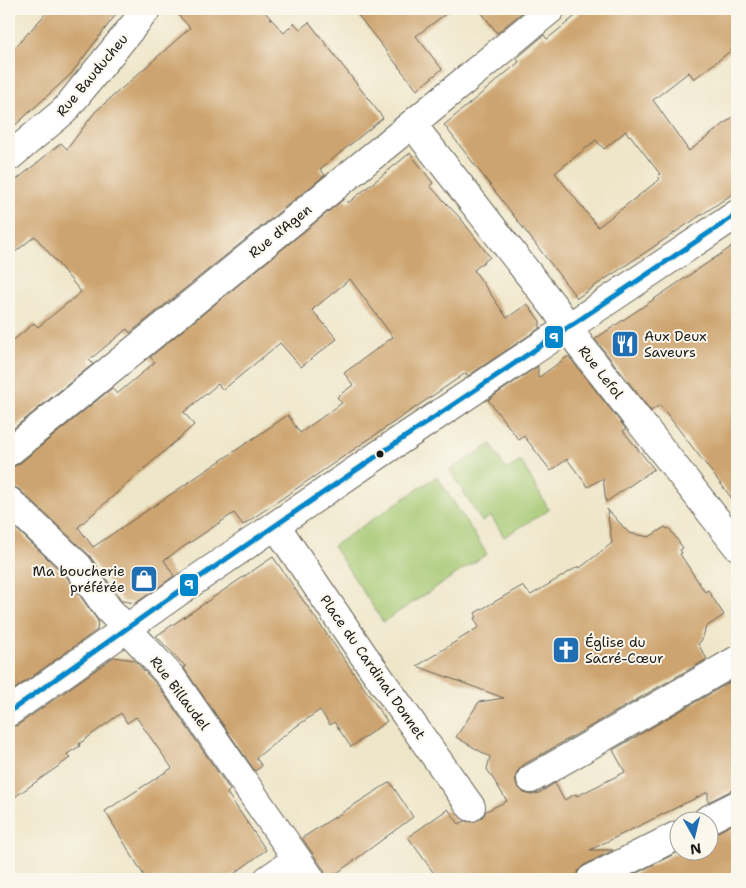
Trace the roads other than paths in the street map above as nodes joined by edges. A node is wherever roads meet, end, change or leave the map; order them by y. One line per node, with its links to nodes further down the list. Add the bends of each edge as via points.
1 (148, 9): 4 (street, Rue Bauducheu, via 64,111)
2 (551, 9): 3 (street, Rue d'Agen)
3 (412, 124): 6 (street, Rue Lefol); 7 (street, Rue d'Agen)
4 (9, 157)
5 (737, 214): 6 (street)
6 (568, 328): 9 (street); 10 (street, Rue Lefol)
7 (9, 452)
8 (9, 502): 11 (street, Rue Billaudel, via 78,566 108,609)
9 (276, 526): 11 (street); 16 (street, Place du Cardinal Donnet)
10 (737, 544)
11 (127, 628): 13 (street); 19 (street, Rue Billaudel, via 172,678)
12 (737, 660): 14 (street)
13 (9, 712)
14 (531, 779)
15 (737, 805): 17 (street)
16 (471, 807)
17 (718, 814)
18 (668, 840): 21 (street)
19 (304, 869): 20 (street)
20 (268, 879)
21 (590, 879)

